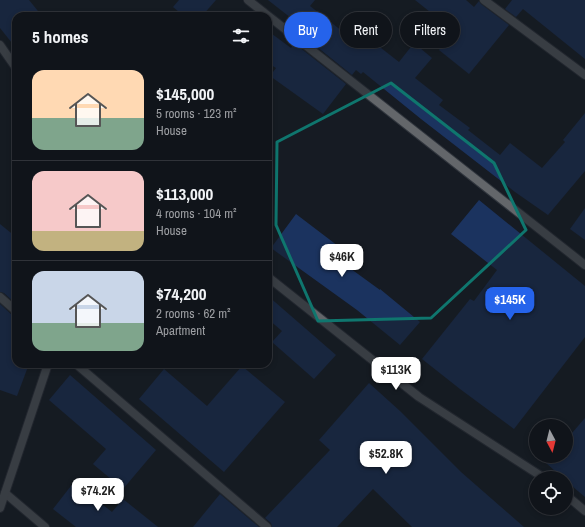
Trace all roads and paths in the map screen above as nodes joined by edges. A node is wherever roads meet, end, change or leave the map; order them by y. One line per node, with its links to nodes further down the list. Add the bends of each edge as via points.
1 (248, 0): 3 (street)
2 (488, 1): 7 (street)
3 (263, 12)
4 (272, 19): 8 (street)
5 (0, 45): 6 (street)
6 (12, 62)
7 (585, 75)
8 (584, 261)
9 (272, 280): 14 (street, via 419,397)
10 (0, 297): 11 (street)
11 (12, 308)
12 (47, 368): 15 (street)
13 (81, 368): 20 (street)
14 (533, 471)
15 (5, 492): 17 (street); 19 (street)
16 (573, 501): 18 (street)
17 (0, 508)
18 (585, 511)
19 (45, 527)
20 (267, 527)

